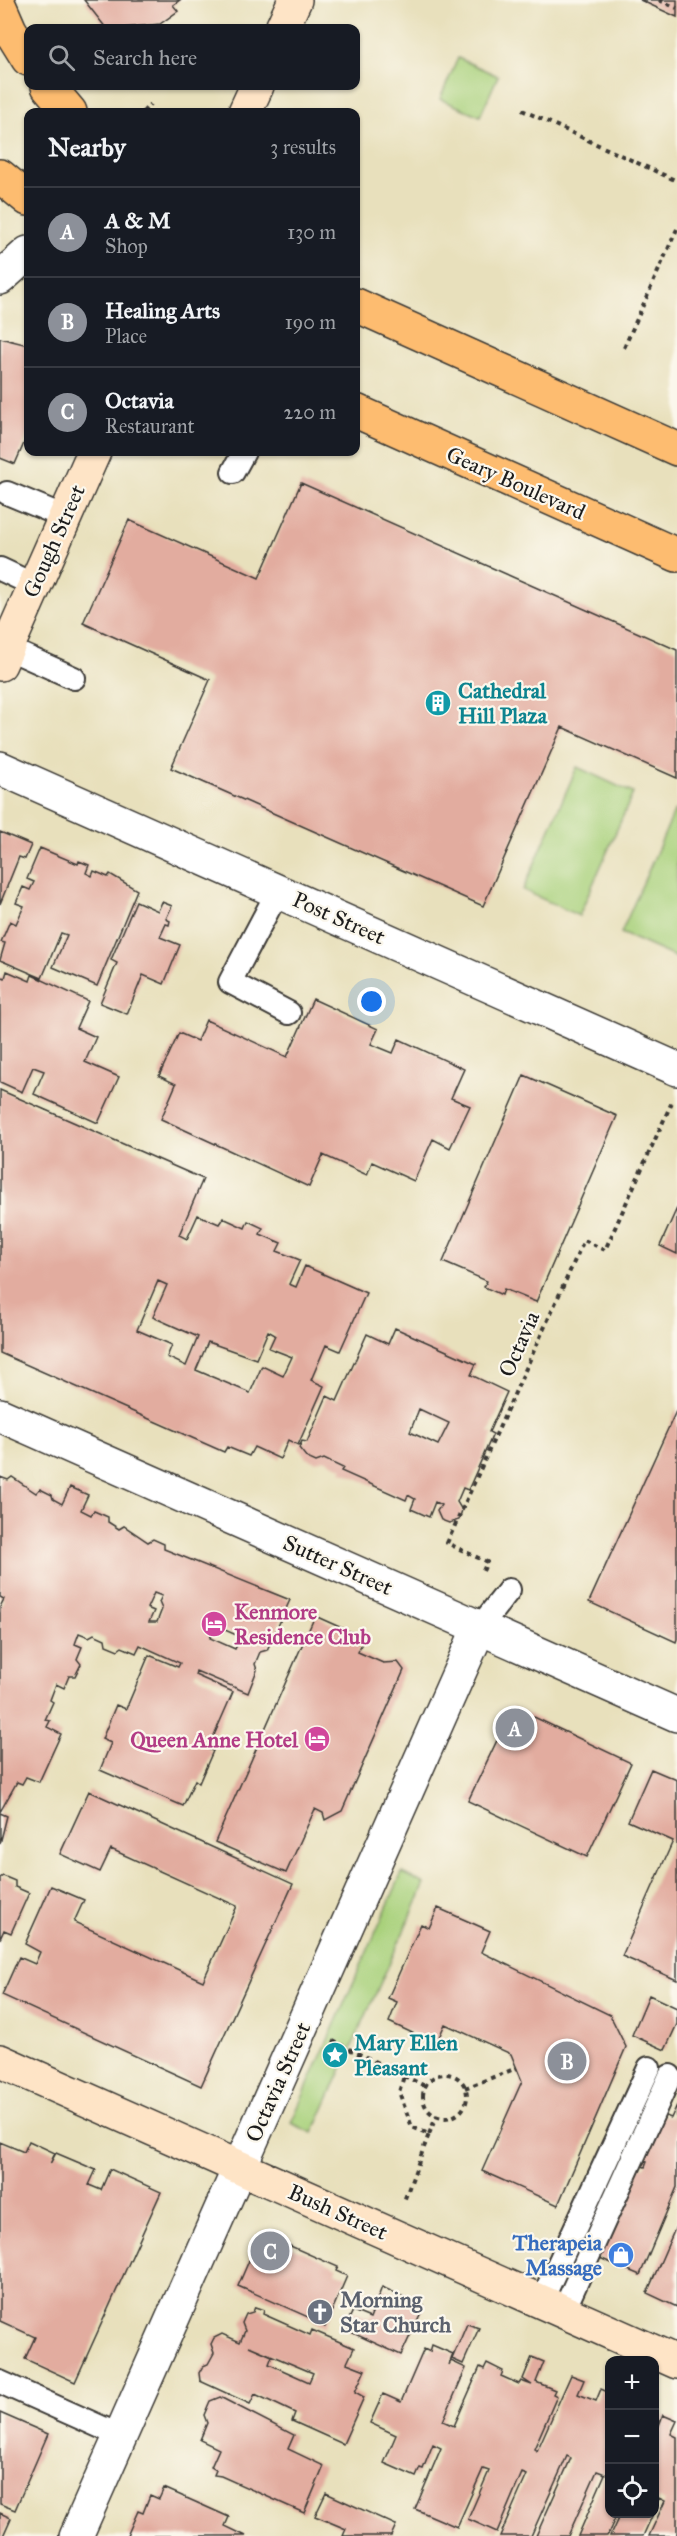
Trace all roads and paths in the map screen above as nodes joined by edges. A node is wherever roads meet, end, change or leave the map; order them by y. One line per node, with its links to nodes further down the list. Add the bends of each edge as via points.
1 (295, 0): 5 (main road)
2 (659, 0): 4 (path)
3 (0, 7): 6 (main road)
4 (677, 8)
5 (284, 24)
6 (24, 53)
7 (51, 90): 10 (main road)
8 (254, 90): 12 (main road)
9 (150, 104): 11 (path)
10 (67, 108)
11 (146, 108)
12 (246, 108)
13 (522, 110): 15 (path)
14 (0, 176): 16 (main road)
15 (677, 181)
16 (24, 196)
17 (677, 229): 21 (path)
18 (24, 257): 19 (street)
19 (0, 278)
20 (360, 307): 23 (main road)
21 (624, 348)
22 (360, 413): 29 (main road, Geary Boulevard)
23 (677, 449)
24 (92, 456): 28 (main road, Gough Street)
25 (241, 456): 26 (lane)
26 (233, 472)
27 (7, 493): 28 (lane)
28 (65, 518): 31 (main road, Gough Street)
29 (677, 555)
30 (0, 569): 31 (lane)
31 (34, 585): 32 (main road, Gough Street)
32 (3, 656): 33 (lane)
33 (74, 678)
34 (0, 768): 35 (street, Post Street)
35 (278, 891): 36 (lane, via 230,982); 37 (street, Post Street)
36 (289, 1013)
37 (677, 1069)
38 (672, 1100): 41 (path, Octavia, via 605,1250 584,1240 447,1543 487,1562)
39 (0, 1415): 41 (street, Sutter Street)
40 (509, 1590): 41 (lane)
41 (470, 1624): 42 (street, Sutter Street); 43 (street, Octavia Street)
42 (677, 1715)
43 (302, 2027): 47 (path); 53 (street, Octavia Street)
44 (0, 2061): 53 (main road, Bush Street)
45 (516, 2068): 50 (path)
46 (649, 2068): 55 (lane)
47 (404, 2076): 49 (path); 52 (path, via 399,2092 412,2127)
48 (670, 2076): 55 (lane)
49 (426, 2086): 50 (path, via 429,2079 446,2072 461,2079); 51 (path, via 422,2094 429,2111)
50 (465, 2088): 51 (path, via 468,2097 462,2112 445,2119)
51 (437, 2115): 52 (path)
52 (429, 2134): 54 (path)
53 (240, 2168): 54 (main road, Bush Street); 58 (street, Octavia Street)
54 (391, 2235): 55 (main road, Bush Street)
55 (552, 2307): 56 (main road, Bush Street)
56 (677, 2362)
57 (0, 2382): 58 (lane)
58 (121, 2436): 59 (street, Octavia Street)
59 (76, 2536)

